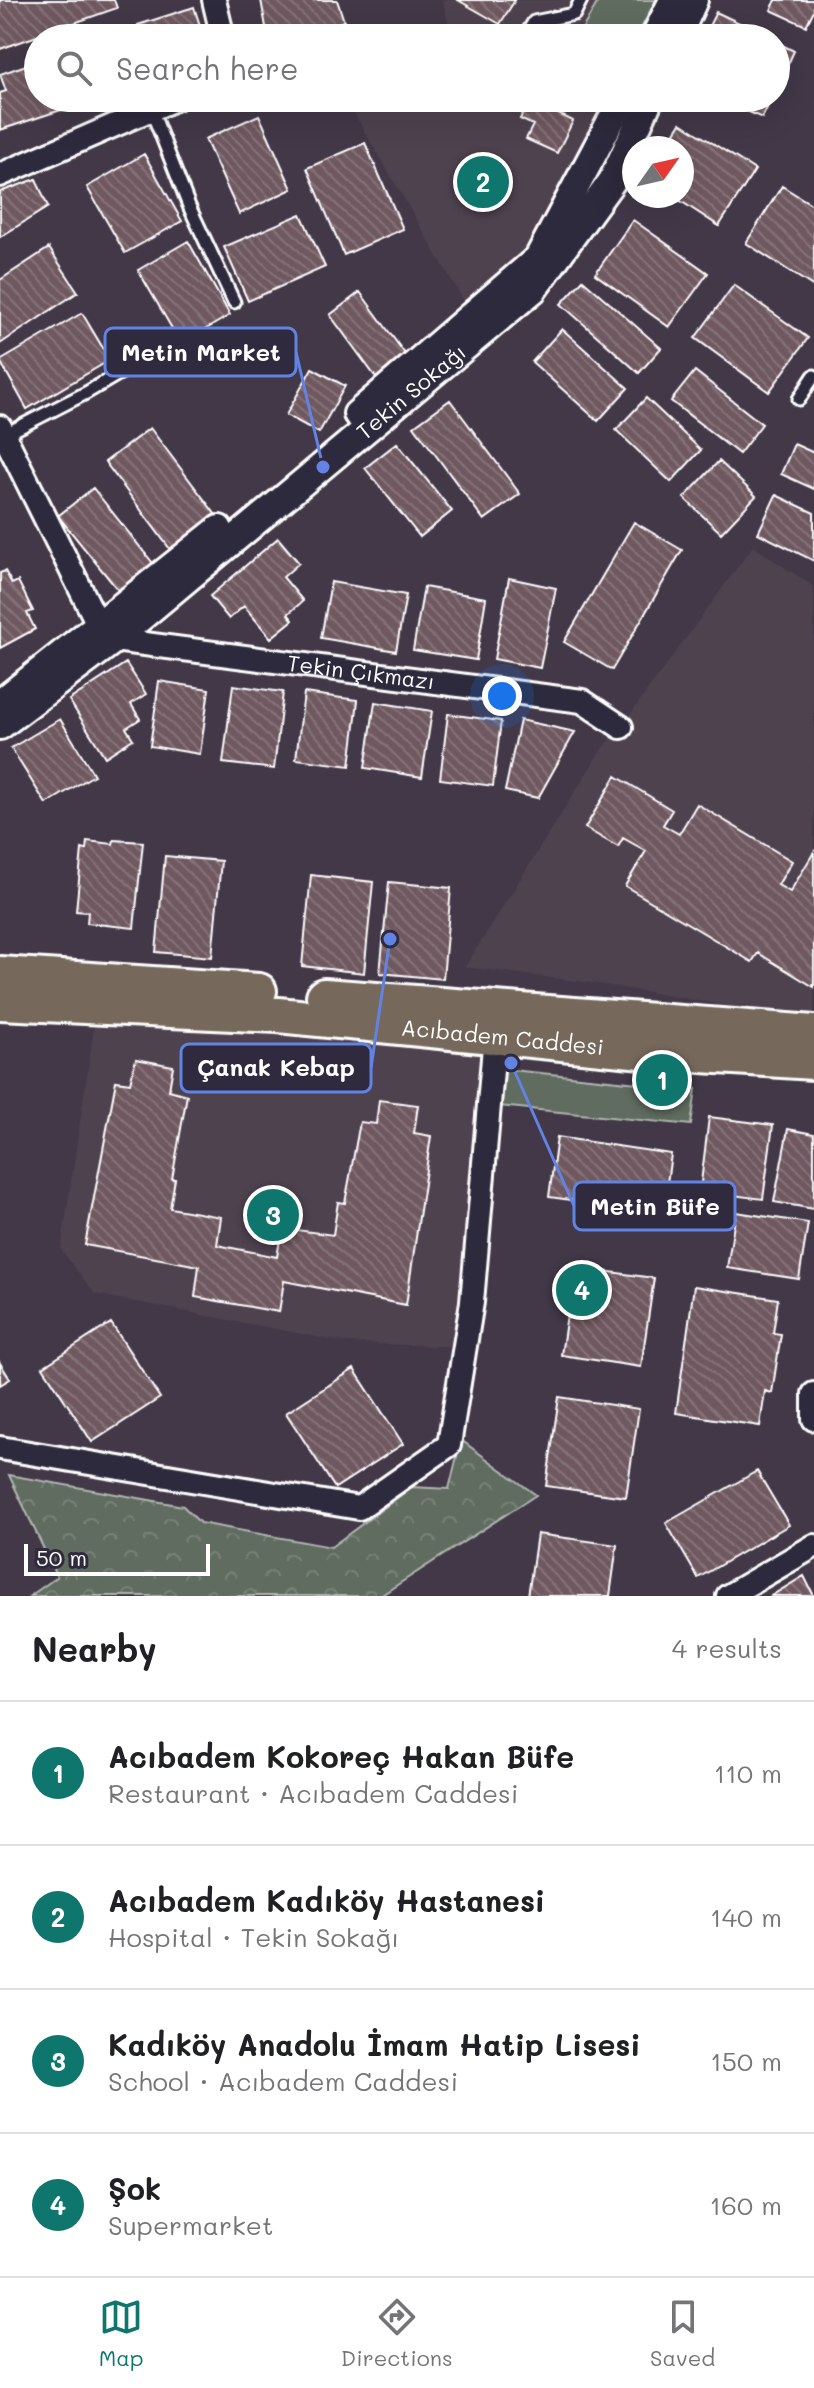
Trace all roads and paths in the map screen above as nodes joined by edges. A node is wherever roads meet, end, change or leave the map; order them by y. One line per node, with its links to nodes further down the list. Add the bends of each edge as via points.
1 (214, 0): 5 (street)
2 (581, 0): 6 (lane, via 574,14)
3 (673, 0): 7 (street)
4 (694, 0): 8 (street)
5 (220, 24)
6 (533, 24)
7 (661, 24)
8 (683, 24)
9 (144, 112): 13 (street)
10 (152, 112): 14 (lane)
11 (616, 112): 19 (street, Tekin Sokağı, via 538,258)
12 (644, 112): 19 (street, Tekin Sokağı, via 612,181 533,290)
13 (0, 175)
14 (234, 302)
15 (161, 349): 18 (lane, via 86,393)
16 (814, 376): 17 (lane)
17 (799, 399)
18 (2, 431): 19 (street)
19 (106, 633): 20 (street, Tekin Sokağı); 21 (street, Tekin Sokağı); 22 (street, Tekin Çıkmazı, via 582,701)
20 (0, 703)
21 (0, 726)
22 (621, 727)
23 (0, 974): 25 (main road, Acıbadem Caddesi)
24 (0, 1002): 26 (main road, Acıbadem Caddesi, via 278,1015)
25 (814, 1033)
26 (495, 1035): 27 (main road, Acıbadem Caddesi); 30 (street, via 472,1302 449,1445 359,1508)
27 (814, 1062)
28 (814, 1394): 29 (street)
29 (814, 1419)
30 (0, 1448)
31 (814, 1546): 32 (street)
32 (728, 1596)

